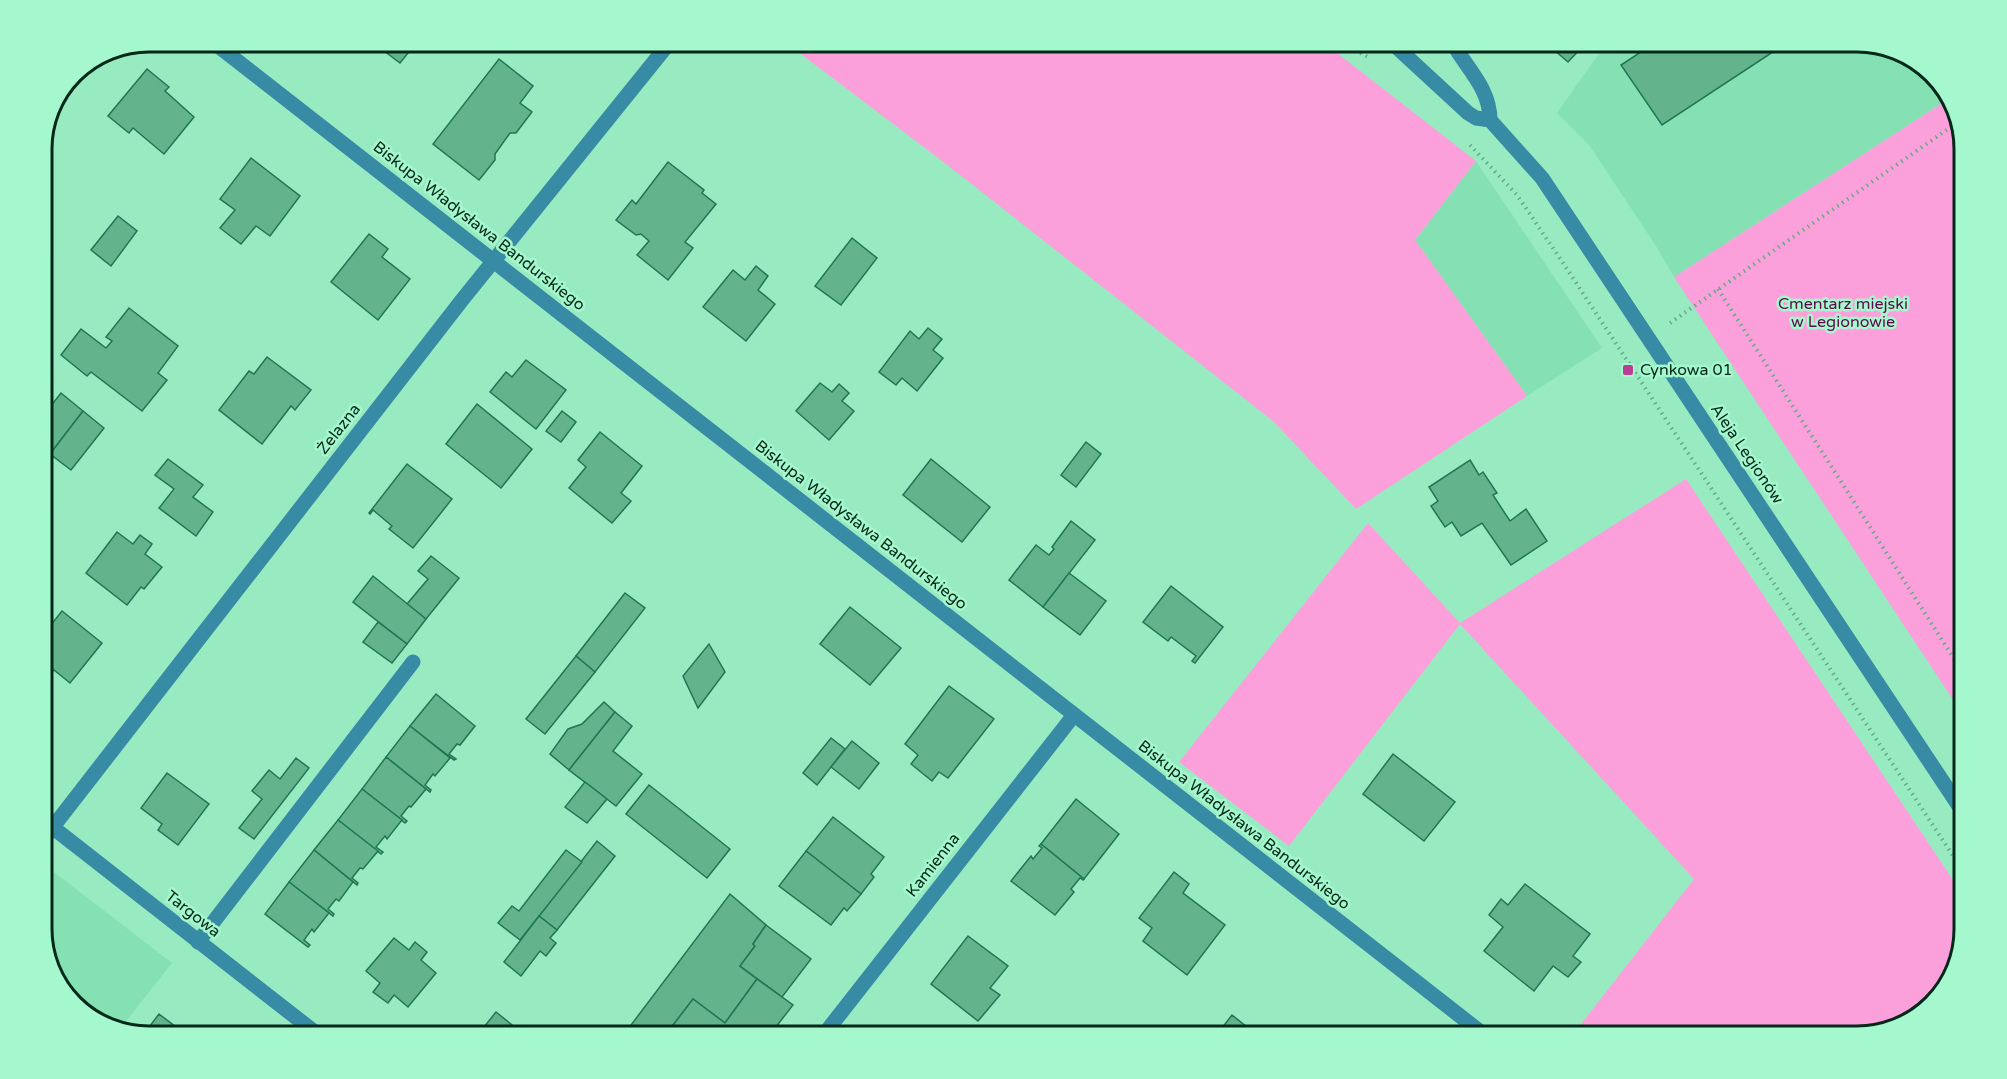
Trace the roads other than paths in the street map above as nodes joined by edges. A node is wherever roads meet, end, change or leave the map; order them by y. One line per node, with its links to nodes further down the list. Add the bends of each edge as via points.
1 (226, 52): 6 (street, Biskupa Władysława Bandurskiego)
2 (662, 52): 6 (street, Żelazna)
3 (1403, 52): 5 (street, Aleja Legionów, via 1468,113)
4 (1458, 52): 5 (street, Aleja Legionów, via 1481,84 1490,107)
5 (1490, 120): 9 (street, Aleja Legionów, via 1542,178)
6 (494, 261): 8 (street, Biskupa Władysława Bandurskiego); 10 (street, Żelazna)
7 (413, 662): 12 (street)
8 (1074, 715): 14 (street, Kamienna); 15 (street, Biskupa Władysława Bandurskiego)
9 (1954, 798)
10 (53, 818)
11 (53, 828): 12 (street, Targowa)
12 (198, 942): 13 (street, Targowa)
13 (308, 1027)
14 (830, 1027)
15 (1474, 1027)

